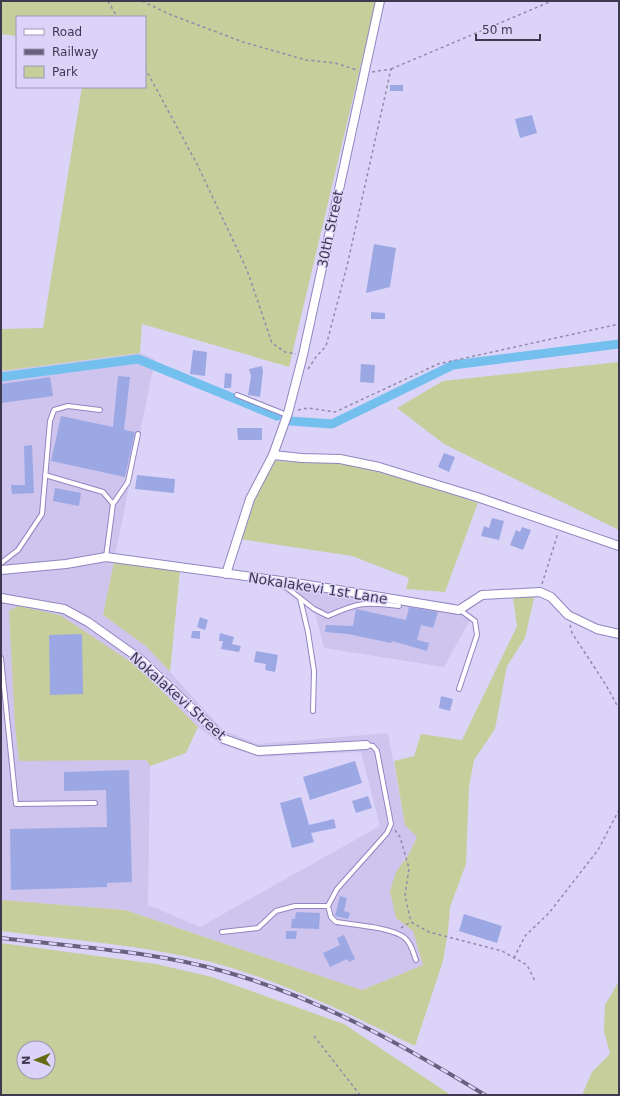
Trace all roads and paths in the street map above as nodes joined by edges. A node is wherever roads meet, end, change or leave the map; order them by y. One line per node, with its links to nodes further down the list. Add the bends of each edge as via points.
1 (108, 1): 5 (path)
2 (142, 1): 8 (path, via 243,42 306,60 335,63)
3 (380, 1): 8 (street, 30th Street)
4 (552, 1): 6 (path)
5 (116, 16)
6 (391, 69): 8 (path); 11 (path, via 328,339 326,346)
7 (146, 70): 10 (path, via 197,164 247,270 272,343 285,352)
8 (364, 73): 10 (street, 30th Street)
9 (619, 324): 14 (path, via 438,364 335,412 308,408)
10 (303, 355): 14 (street, 30th Street)
11 (308, 369)
12 (237, 395): 14 (lane)
13 (100, 410): 17 (lane, via 68,406 54,410 50,421)
14 (288, 414): 16 (street, 30th Street)
15 (138, 434): 18 (lane, via 128,482)
16 (273, 455): 19 (street, via 340,459 379,467); 24 (street, 30th Street, via 250,499)
17 (45, 475): 18 (lane, via 103,492); 22 (lane, via 42,514 18,550)
18 (113, 504): 21 (lane)
19 (560, 526): 20 (street); 26 (path)
20 (619, 546)
21 (106, 557): 23 (street, Nokalakevi 1st Lane, via 66,564); 24 (street, Nokalakevi 1st Lane)
22 (1, 563)
23 (1, 570)
24 (226, 574): 25 (street, Nokalakevi 1st Lane)
25 (279, 581): 28 (lane); 30 (street, Nokalakevi 1st Lane)
26 (540, 592): 30 (street, via 482,595); 31 (street, via 551,597)
27 (1, 598): 37 (street, Nokalakevi Street, via 64,609 88,622 140,660 224,739 258,752)
28 (300, 598): 29 (lane, via 328,616 364,603); 36 (lane, via 314,671)
29 (399, 606)
30 (459, 610): 34 (lane, via 475,621 477,635)
31 (568, 615): 32 (street, via 597,629); 35 (path, via 572,633)
32 (619, 634)
33 (1, 658): 38 (lane, via 16,804)
34 (459, 689)
35 (619, 709)
36 (314, 711)
37 (366, 745): 40 (lane, via 373,746 377,751)
38 (95, 803)
39 (619, 810): 45 (path, via 598,850 549,913 525,936)
40 (391, 824): 41 (lane, via 387,833 337,889); 42 (path, via 400,838 408,868 405,896)
41 (328, 906): 43 (lane, via 295,906 276,911 258,928); 44 (lane, via 331,917 336,922)
42 (411, 922): 44 (path); 45 (path, via 429,932 502,952)
43 (222, 932)
44 (394, 932): 46 (lane, via 405,938)
45 (514, 958): 47 (path, via 527,964)
46 (416, 960)
47 (535, 980)
48 (314, 1036): 49 (path)
49 (360, 1095)

